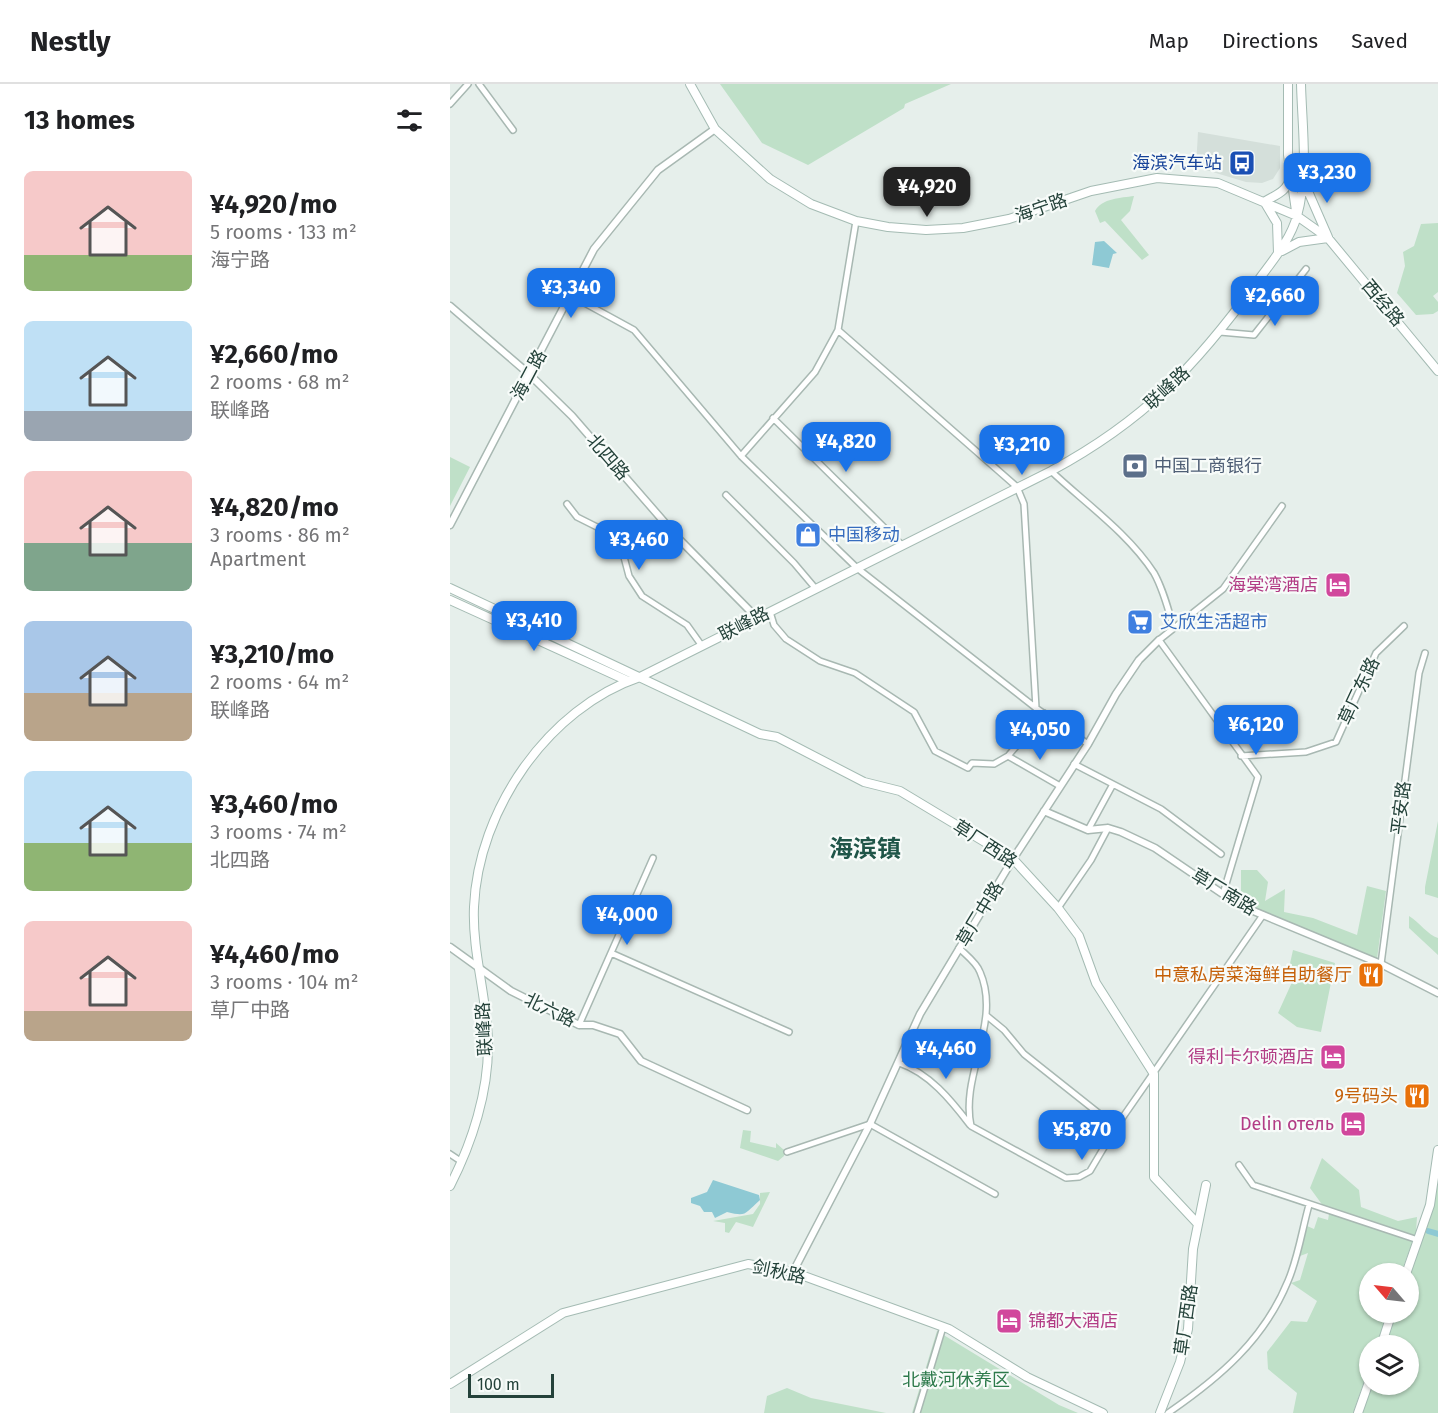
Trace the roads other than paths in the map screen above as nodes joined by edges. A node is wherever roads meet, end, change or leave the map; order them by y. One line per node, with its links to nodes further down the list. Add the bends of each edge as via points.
1 (468, 84): 6 (street)
2 (479, 84): 8 (street)
3 (690, 84): 7 (main road, 海宁路)
4 (1288, 84): 9 (main road)
5 (1301, 84): 10 (main road, 联峰路)
6 (450, 104)
7 (715, 129): 13 (main road, 海宁路, via 770,179 811,204); 17 (street, 海二路, via 657,170 594,249)
8 (513, 130)
9 (1291, 177): 11 (main road, via 1288,186); 12 (main road)
10 (1303, 179): 12 (main road, 联峰路); 14 (main road)
11 (1264, 202): 12 (main road, 海宁路); 13 (main road, 海宁路, via 1218,183 1157,178 1091,190 1009,219 963,228 926,230); 15 (main road, via 1277,223)
12 (1297, 216): 14 (main road, 西经路); 15 (main road, 联峰路)
13 (856, 221): 19 (street)
14 (1328, 238): 15 (main road, via 1299,242); 21 (main road, 西经路)
15 (1278, 253): 20 (main road, 联峰路)
16 (1306, 269): 20 (street, via 1254,335)
17 (570, 295): 22 (street, 海二路); 24 (street, via 633,330)
18 (450, 306): 22 (street, 北四路)
19 (838, 330): 23 (street, via 815,372); 26 (street)
20 (1220, 332): 25 (main road, 联峰路, via 1189,369 1143,411)
21 (1438, 371)
22 (529, 374): 30 (street, 海二路); 37 (street, 北四路, via 572,416 679,539)
23 (773, 418): 24 (street); 31 (street)
24 (741, 456): 32 (street)
25 (1051, 471): 26 (main road, 联峰路); 38 (street, via 1125,539 1154,573)
26 (1017, 487): 31 (main road, 联峰路); 45 (street, via 1024,504)
27 (726, 495): 34 (street)
28 (567, 504): 41 (street, via 577,517 603,530 624,557 628,576 642,596 687,625)
29 (1281, 506): 38 (street, 草厂中路, via 1222,589)
30 (450, 525)
31 (902, 545): 32 (main road, 联峰路)
32 (857, 568): 34 (main road, 联峰路); 45 (street)
33 (450, 588): 43 (main road, 草厂西路)
34 (816, 588): 36 (main road, 联峰路)
35 (450, 600): 44 (main road)
36 (770, 612): 37 (main road, 联峰路); 48 (street, via 774,625 786,639 820,661 855,673 914,712 935,752 969,768 972,763 994,764)
37 (757, 618): 41 (main road, 联峰路)
38 (1173, 626): 40 (street, 草厂中路)
39 (1404, 626): 49 (street, 草厂东路, via 1376,653 1336,742 1306,752)
40 (1159, 640): 47 (street, 草厂中路, via 1127,677); 49 (street)
41 (702, 646): 43 (main road, 联峰路)
42 (1425, 652): 65 (street, 平安路, via 1419,673)
43 (640, 677): 44 (main road, 联峰路); 58 (main road, 草厂西路, via 760,734 777,737 864,782 900,791)
44 (628, 681): 66 (main road, 联峰路, via 564,720 527,762 502,801 485,846 474,906)
45 (1036, 708): 46 (street)
46 (1044, 713): 47 (street); 48 (street)
47 (1088, 744): 50 (street, 草厂中路)
48 (1008, 756): 51 (street)
49 (1241, 756): 59 (street, via 1258,777)
50 (1074, 764): 51 (street, 草厂中路); 52 (street)
51 (1060, 786): 53 (street, 草厂中路)
52 (1112, 786): 55 (street); 56 (street, via 1120,786 1161,809)
53 (1044, 811): 55 (street, 草厂南路); 58 (street, 草厂中路)
54 (1108, 828): 55 (street, 草厂南路); 59 (street, 草厂南路, via 1155,848); 60 (street)
55 (1088, 830)
56 (1221, 854)
57 (653, 858): 64 (street)
58 (1013, 859): 60 (main road, 草厂西路); 63 (street, 草厂中路)
59 (1223, 894): 61 (street, 草厂南路)
60 (1058, 908): 72 (main road, 草厂西路, via 1079,936 1095,983)
61 (1263, 915): 65 (street, 草厂南路); 72 (street)
62 (450, 947): 66 (street, 北六路)
63 (959, 948): 68 (street, via 980,970); 71 (street, 草厂中路, via 920,1014)
64 (611, 952): 69 (street); 70 (street)
65 (1381, 964): 67 (street, 草厂南路)
66 (480, 969): 69 (street, 北六路, via 511,991); 80 (main road, 联峰路, via 488,1042 484,1094)
67 (1438, 993)
68 (987, 1016): 75 (street, via 969,1102); 76 (street, via 1024,1054)
69 (579, 1025): 73 (street, 北六路, via 593,1025 620,1034 641,1061)
70 (789, 1032)
71 (899, 1063): 74 (street, 草厂中路); 75 (street, via 914,1068 938,1088)
72 (1154, 1074): 76 (street); 86 (main road, via 1154,1177)
73 (747, 1110)
74 (870, 1124): 78 (street); 84 (street); 89 (street, 草厂中路)
75 (971, 1126): 76 (street, via 1066,1178 1090,1171)
76 (1116, 1127)
77 (1438, 1150): 87 (main road, via 1430,1205)
78 (786, 1152)
79 (450, 1154): 80 (street)
80 (462, 1162): 83 (main road, 联峰路)
81 (1239, 1165): 85 (street, via 1253,1185)
82 (1206, 1185): 86 (main road, 草厂西路)
83 (450, 1186)
84 (995, 1194)
85 (1309, 1205): 87 (street); 96 (street, via 1288,1281 1268,1322 1211,1383)
86 (1197, 1223): 95 (main road, 草厂西路, via 1188,1329)
87 (1419, 1240): 88 (main road)
88 (1410, 1263)
89 (793, 1272): 90 (main road, 剑秋路); 91 (main road, 剑秋路, via 748,1264 564,1313)
90 (943, 1327): 93 (street); 94 (main road, 剑秋路, via 1027,1377)
91 (450, 1384)
92 (1364, 1395): 97 (main road)
93 (917, 1413)
94 (1103, 1413)
95 (1160, 1413)
96 (1168, 1413)
97 (1358, 1413)

